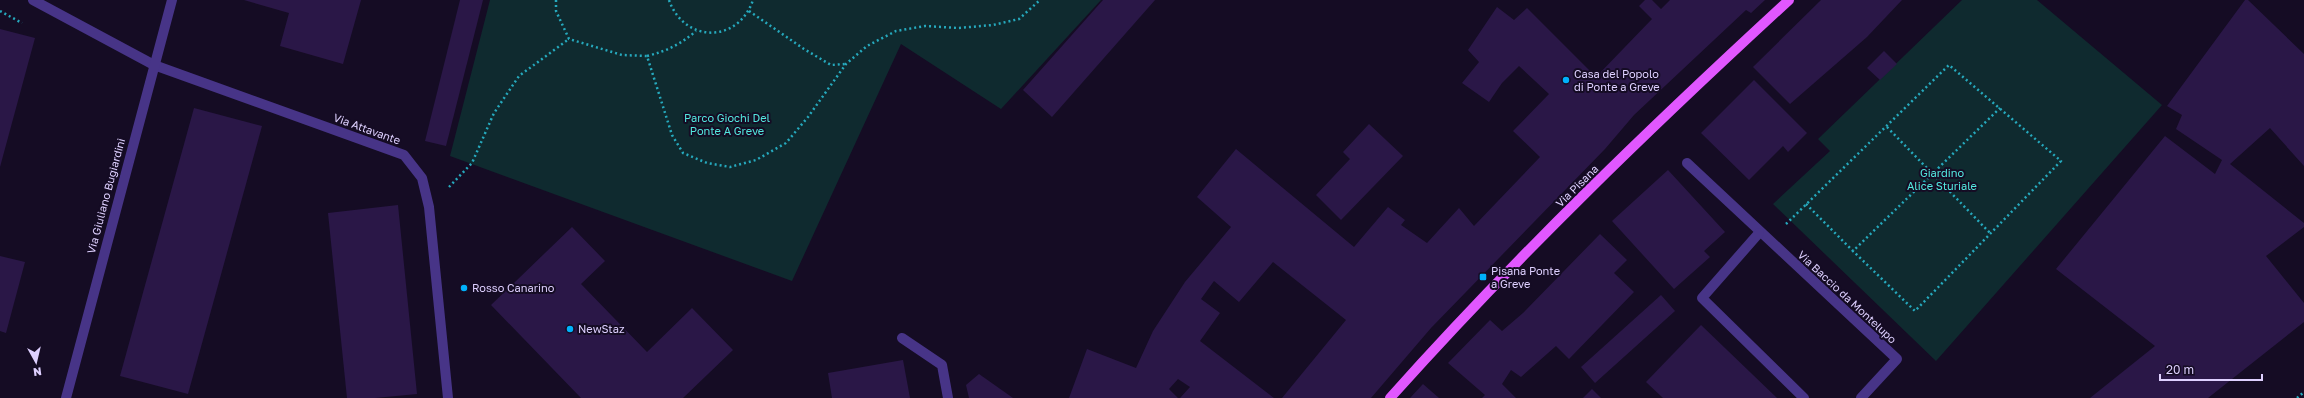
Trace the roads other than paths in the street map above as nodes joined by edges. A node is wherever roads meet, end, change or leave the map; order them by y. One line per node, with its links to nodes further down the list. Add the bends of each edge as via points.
1 (33, 0): 4 (street, Via Attavante)
2 (172, 0): 4 (street, Via Giuliano Bugiardini)
3 (1789, 0): 11 (main road, Via Pisana, via 1665,114)
4 (154, 65): 8 (street, Via Giuliano Bugiardini); 9 (street, Via Attavante, via 404,155 422,178 429,207)
5 (1687, 163): 6 (street, Via Baccio da Montelupo)
6 (1759, 233): 12 (street, via 1702,298); 13 (street, Via Baccio da Montelupo, via 1897,360)
7 (902, 338): 10 (street, via 942,365)
8 (66, 398)
9 (448, 398)
10 (948, 398)
11 (1390, 398)
12 (1804, 398)
13 (1861, 398)

